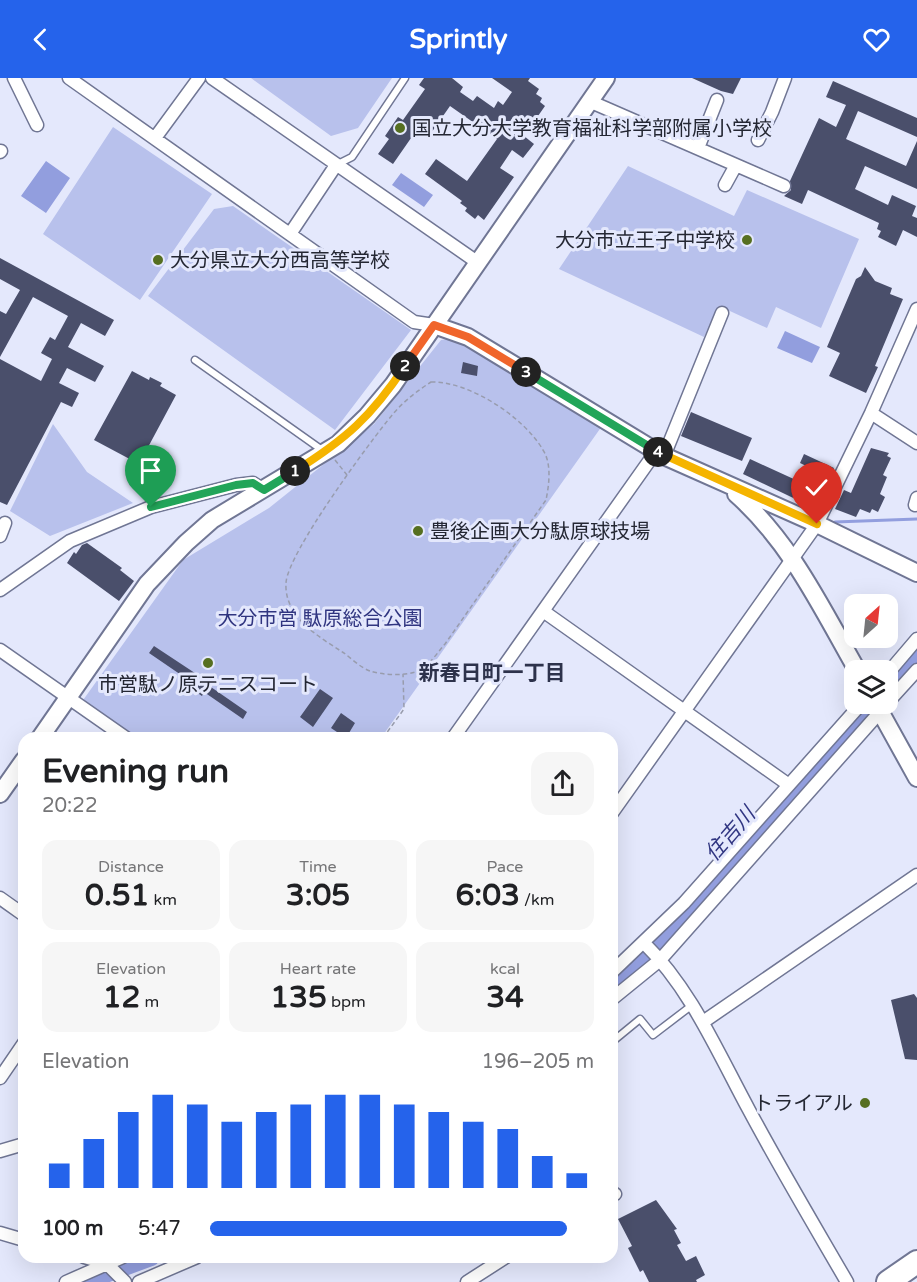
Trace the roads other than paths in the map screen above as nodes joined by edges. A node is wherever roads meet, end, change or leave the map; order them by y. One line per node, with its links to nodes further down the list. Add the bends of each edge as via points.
1 (14, 78): 10 (street)
2 (69, 78): 11 (street)
3 (199, 78): 11 (street)
4 (212, 78): 14 (street)
5 (405, 78): 14 (lane, via 352,157)
6 (606, 78): 9 (street)
7 (785, 78): 12 (street)
8 (717, 100): 13 (street)
9 (589, 101): 13 (street); 19 (street)
10 (37, 125)
11 (155, 138): 18 (street)
12 (758, 140)
13 (698, 148): 15 (street)
14 (336, 165): 18 (street); 19 (street)
15 (736, 165): 16 (street); 17 (street)
16 (725, 185)
17 (784, 186)
18 (290, 234): 22 (street, via 414,321)
19 (477, 262): 22 (street)
20 (917, 309): 24 (street)
21 (722, 313): 26 (street)
22 (434, 325): 26 (street, via 468,337); 27 (street, via 376,406)
23 (195, 360): 27 (lane)
24 (871, 413): 25 (street); 31 (street)
25 (917, 443)
26 (659, 453): 28 (street); 36 (street)
27 (330, 456): 29 (street)
28 (694, 470): 31 (street); 33 (street, via 736,493)
29 (264, 490): 35 (street, via 253,483 236,485 151,507 70,541); 43 (street, via 212,520 147,584)
30 (5, 524): 32 (street)
31 (817, 524): 33 (street); 34 (street)
32 (0, 536)
33 (792, 556): 39 (street); 44 (street)
34 (917, 573)
35 (0, 590)
36 (543, 611): 44 (street); 50 (street)
37 (917, 639): 40 (street)
38 (0, 650): 43 (street)
39 (851, 660)
40 (898, 661)
41 (917, 670): 42 (street)
42 (898, 690)
43 (69, 698): 48 (street); 49 (street)
44 (684, 710): 53 (street); 55 (street)
45 (852, 714): 53 (street)
46 (875, 714): 60 (street)
47 (887, 714): 52 (street)
48 (44, 732)
49 (117, 732)
50 (457, 732)
51 (18, 768): 54 (street)
52 (917, 778)
53 (789, 784): 59 (street)
54 (0, 794)
55 (618, 801)
56 (917, 875): 64 (street)
57 (0, 898): 58 (street)
58 (18, 911)
59 (645, 944): 60 (street); 61 (street)
60 (658, 958): 62 (street); 63 (street)
61 (618, 967)
62 (618, 994)
63 (691, 1006): 64 (street); 65 (lane, via 653,1035 640,1019)
64 (703, 1022): 81 (street, via 749,1112)
65 (618, 1037)
66 (18, 1052): 67 (street)
67 (0, 1078)
68 (18, 1146): 69 (street)
69 (0, 1151)
70 (0, 1233): 71 (street)
71 (18, 1238)
72 (917, 1262): 82 (highway)
73 (106, 1263): 77 (street); 78 (street)
74 (183, 1263): 79 (street)
75 (497, 1263): 80 (street)
76 (917, 1277): 83 (highway)
77 (119, 1280)
78 (66, 1282)
79 (139, 1282)
80 (467, 1282)
81 (847, 1282)
82 (888, 1282)
83 (910, 1282)

